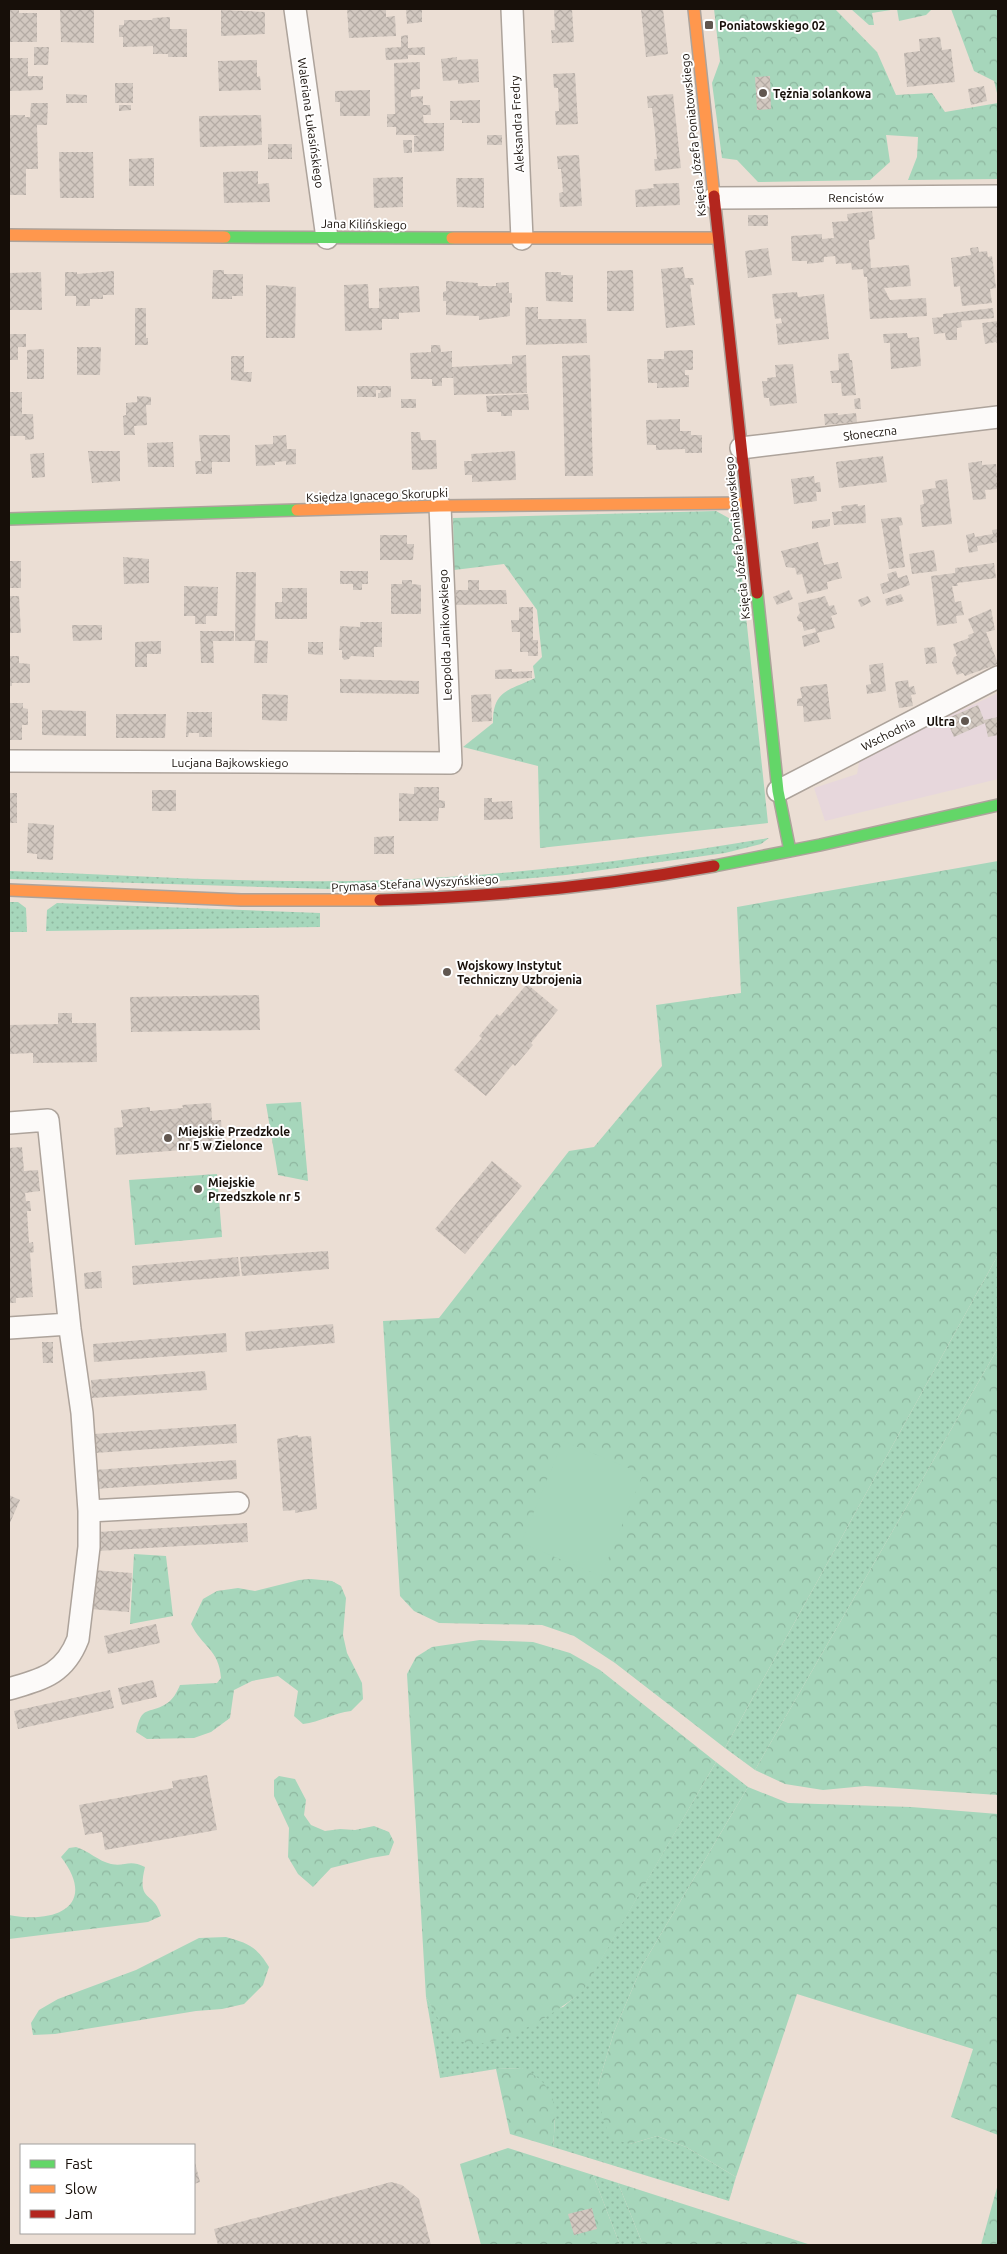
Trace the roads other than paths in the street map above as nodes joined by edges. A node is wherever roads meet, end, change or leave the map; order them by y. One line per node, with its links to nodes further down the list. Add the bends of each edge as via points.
1 (295, 9): 7 (street, Waleriana Łukasińskiego)
2 (512, 9): 9 (street, Aleksandra Fredry)
3 (694, 9): 5 (street, Księcia Józefa Poniatowskiego)
4 (998, 196): 5 (street, Rencistów)
5 (714, 198): 8 (street, Księcia Józefa Poniatowskiego)
6 (9, 235): 7 (street, Jana Kilińskiego)
7 (327, 238): 9 (street, Jana Kilińskiego)
8 (718, 238): 9 (street, Jana Kilińskiego); 11 (street, Księcia Józefa Poniatowskiego)
9 (522, 239)
10 (998, 417): 11 (street, Słoneczna)
11 (741, 448): 12 (street, Księcia Józefa Poniatowskiego)
12 (747, 503): 13 (street, Księdza Ignacego Skorupki); 18 (street, Księcia Józefa Poniatowskiego)
13 (440, 506): 14 (street, Księdza Ignacego Skorupki); 17 (street, Leopolda Janikowskiego)
14 (9, 519)
15 (998, 677): 18 (street, Wschodnia)
16 (9, 761): 17 (street, Lucjana Bajkowskiego)
17 (451, 763)
18 (778, 791): 20 (street, Księcia Józefa Poniatowskiego)
19 (998, 805): 20 (street)
20 (790, 851): 21 (street, Prymasa Stefana Wyszyńskiego, via 589,884 381,900 256,900)
21 (9, 890)
22 (9, 1123): 23 (street, via 48,1120)
23 (69, 1324): 24 (street); 26 (street, via 82,1414)
24 (9, 1328)
25 (238, 1503): 26 (street)
26 (89, 1511): 27 (street, via 85,1586 73,1653 50,1676)
27 (9, 1689)

